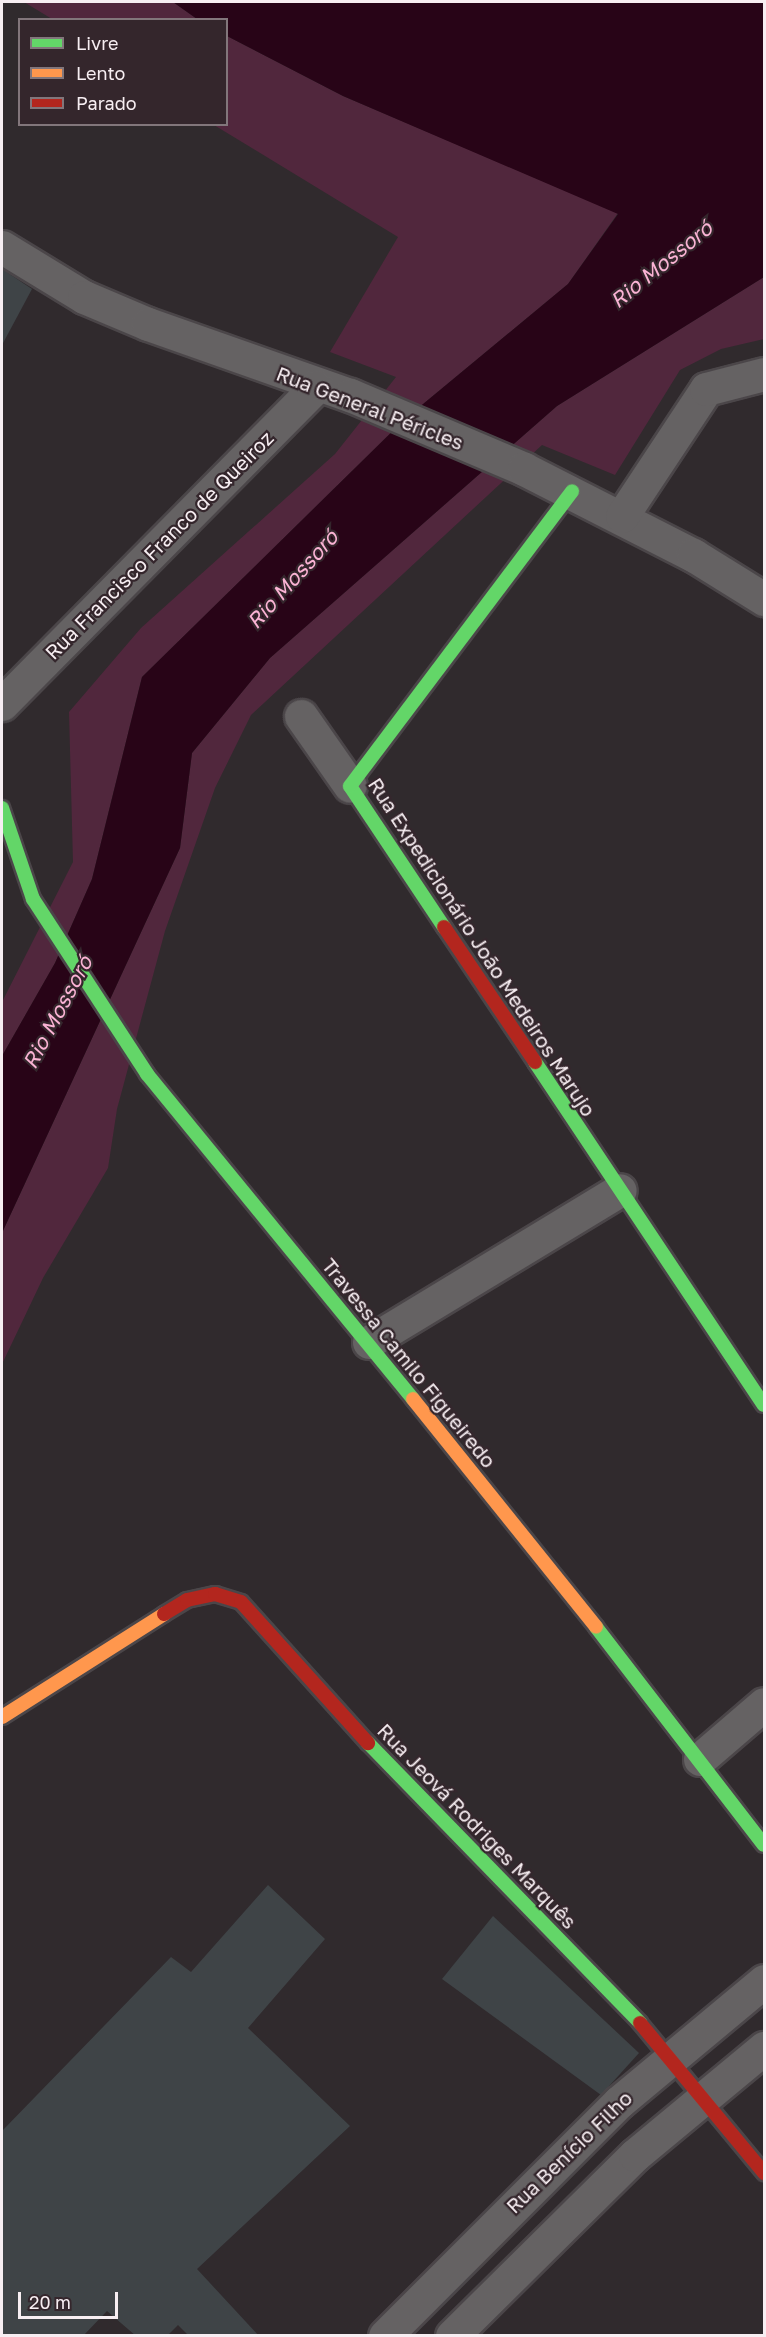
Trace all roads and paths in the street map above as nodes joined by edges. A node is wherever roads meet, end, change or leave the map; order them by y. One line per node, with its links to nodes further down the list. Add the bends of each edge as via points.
1 (2, 247): 3 (street, Rua General Péricles, via 84,297)
2 (765, 374): 5 (street, via 706,389)
3 (316, 387): 4 (street, Rua General Péricles, via 350,395); 7 (street, Rua Francisco Franco de Queiroz)
4 (572, 491): 5 (street, Rua General Péricles); 9 (street, Rua Expedicionário João Medeiros Marujo)
5 (622, 516): 6 (street, Rua General Péricles)
6 (765, 599)
7 (2, 704)
8 (301, 716): 9 (street)
9 (350, 786): 11 (street, Rua Expedicionário João Medeiros Marujo)
10 (2, 808): 12 (street, Travessa Camilo Figueiredo, via 33,899 147,1074)
11 (620, 1190): 12 (street); 13 (street, Rua Expedicionário João Medeiros Marujo)
12 (369, 1342): 16 (street, Travessa Camilo Figueiredo)
13 (765, 1405)
14 (765, 1704): 16 (street)
15 (2, 1717): 20 (street, Rua Jeová Rodriges Marquês, via 187,1600 215,1594 241,1602 268,1626 384,1761)
16 (700, 1759): 17 (street, Travessa Camilo Figueiredo)
17 (765, 1845)
18 (765, 1981): 20 (street, Rua Benício Filho)
19 (765, 2048): 21 (street)
20 (673, 2057): 21 (street, Rua Jeová Rodriges Marquês); 23 (street, Rua Benício Filho)
21 (704, 2096): 22 (street, Rua Jeová Rodriges Marquês); 24 (street)
22 (765, 2173)
23 (483, 2235): 24 (street); 25 (street, Rua Benício Filho)
24 (518, 2270): 26 (street)
25 (385, 2336)
26 (452, 2336)

